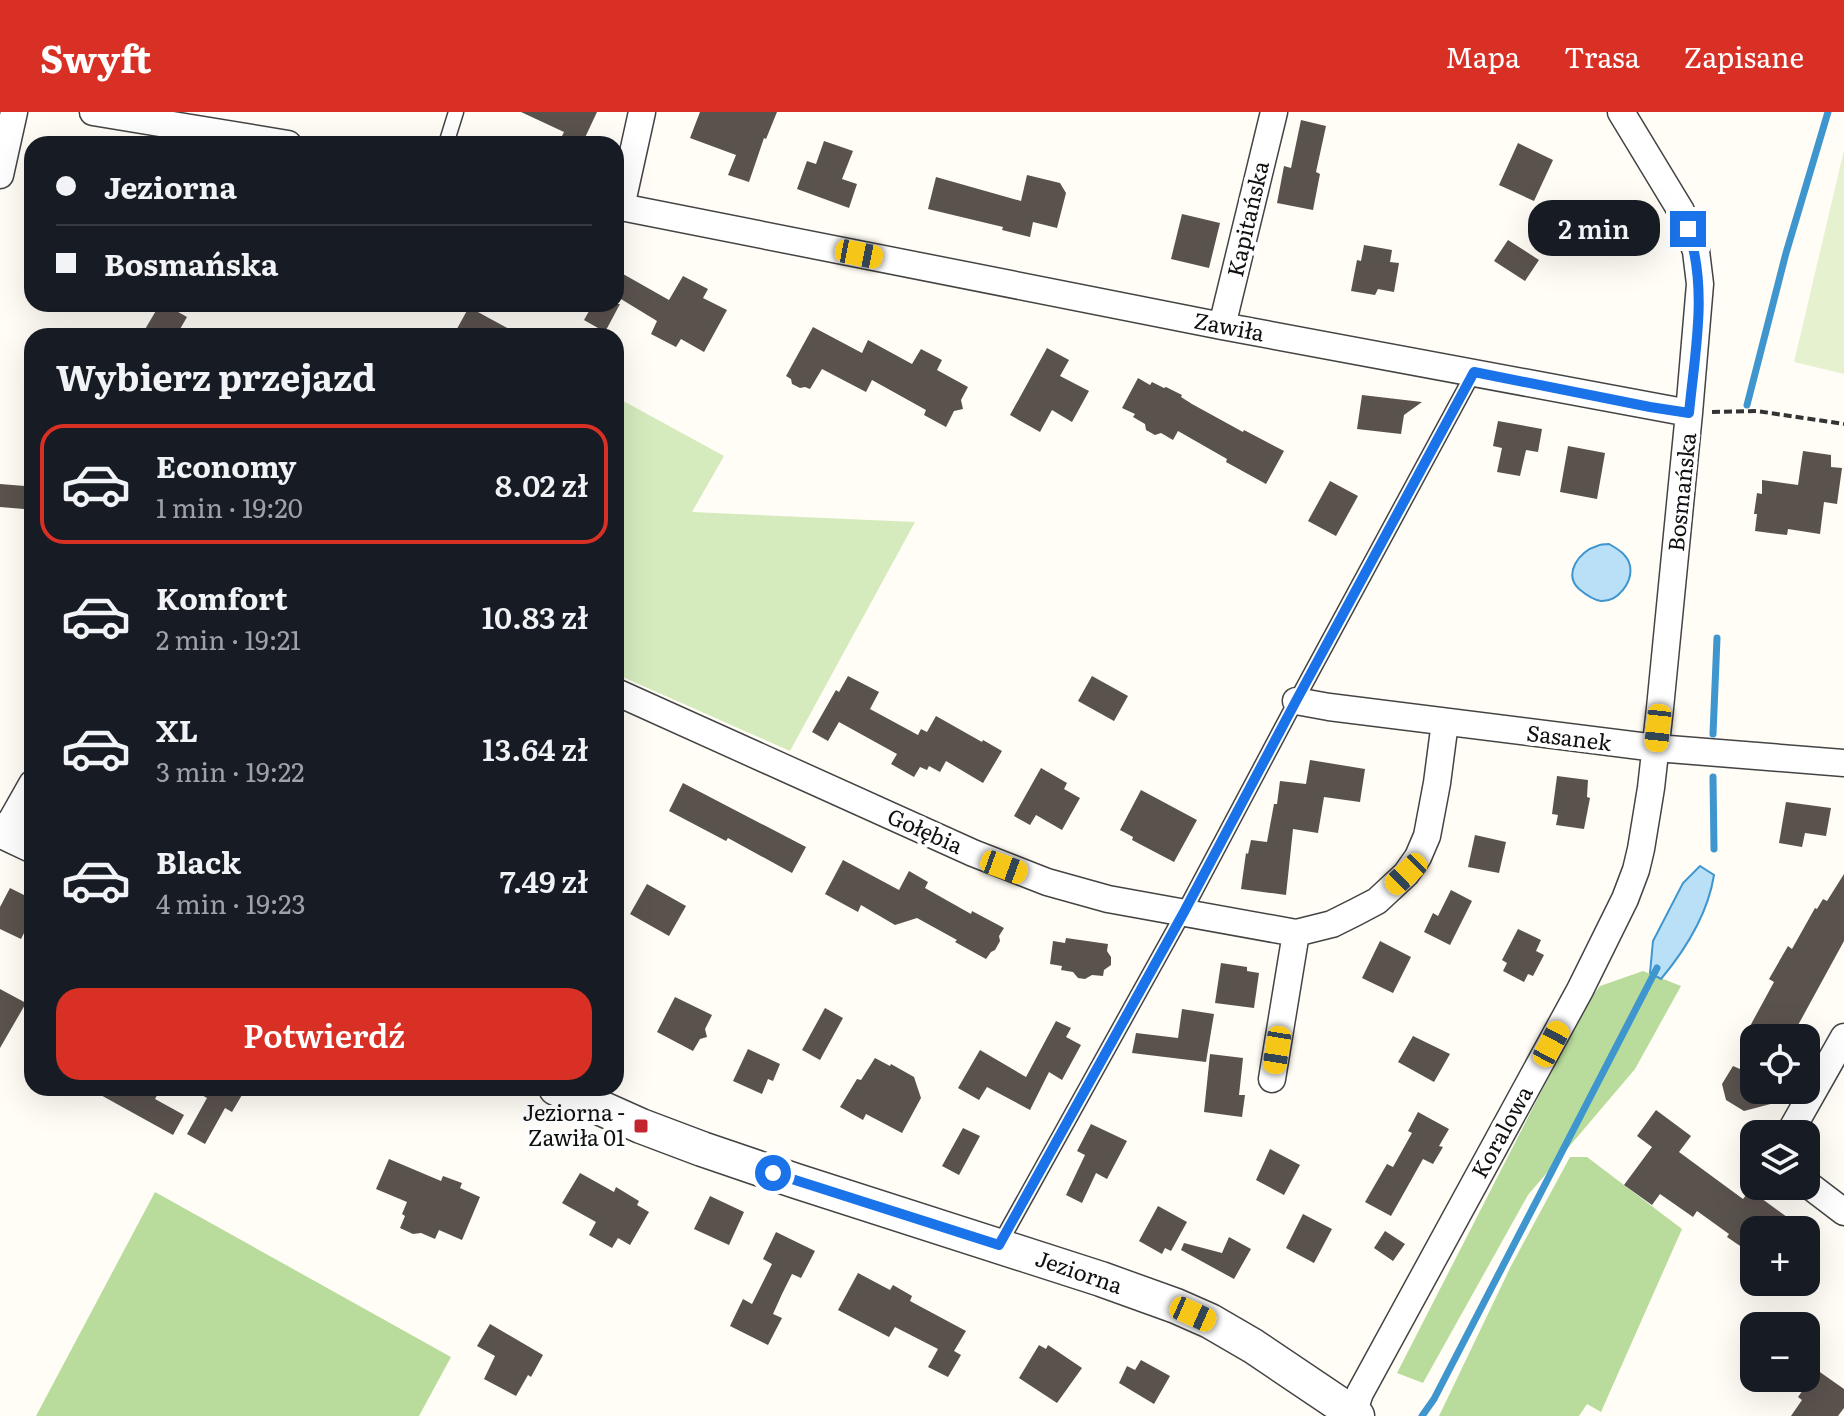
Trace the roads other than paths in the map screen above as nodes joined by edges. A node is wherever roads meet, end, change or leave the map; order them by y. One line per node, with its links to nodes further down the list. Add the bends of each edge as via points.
1 (14, 112): 9 (street)
2 (93, 112): 7 (street)
3 (456, 112): 8 (lane)
4 (642, 112): 10 (street)
5 (1274, 112): 12 (street, Kapitańska)
6 (1621, 112): 14 (street, Bosmańska, via 1681,211 1696,251 1700,292)
7 (239, 136)
8 (448, 136)
9 (0, 175)
10 (624, 183)
11 (624, 208): 12 (street, Zawiła)
12 (1222, 326): 13 (street, Zawiła)
13 (1474, 372): 14 (street, Zawiła); 16 (lane)
14 (1689, 413): 18 (street, Bosmańska)
15 (624, 696): 22 (street, Gołębia, via 1004,867 1108,899)
16 (1296, 701): 17 (street, Sasanek); 22 (lane)
17 (1445, 722): 18 (street, Sasanek); 23 (street, Gołębia, via 1427,836 1406,874 1377,901 1332,924)
18 (1656, 748): 19 (street, Sasanek); 31 (street, Koralowa, via 1641,849 1625,899 1360,1393)
19 (1844, 763)
20 (24, 805): 21 (street)
21 (12, 836)
22 (1184, 912): 23 (street, Gołębia); 30 (lane)
23 (1296, 933): 25 (street)
24 (1844, 1037): 27 (street)
25 (1272, 1079)
26 (574, 1096): 30 (street, Jeziorna, via 702,1149)
27 (1797, 1120)
28 (1820, 1194): 29 (street)
29 (1844, 1212)
30 (999, 1245): 31 (street, Jeziorna, via 1210,1321)
31 (1354, 1415)

